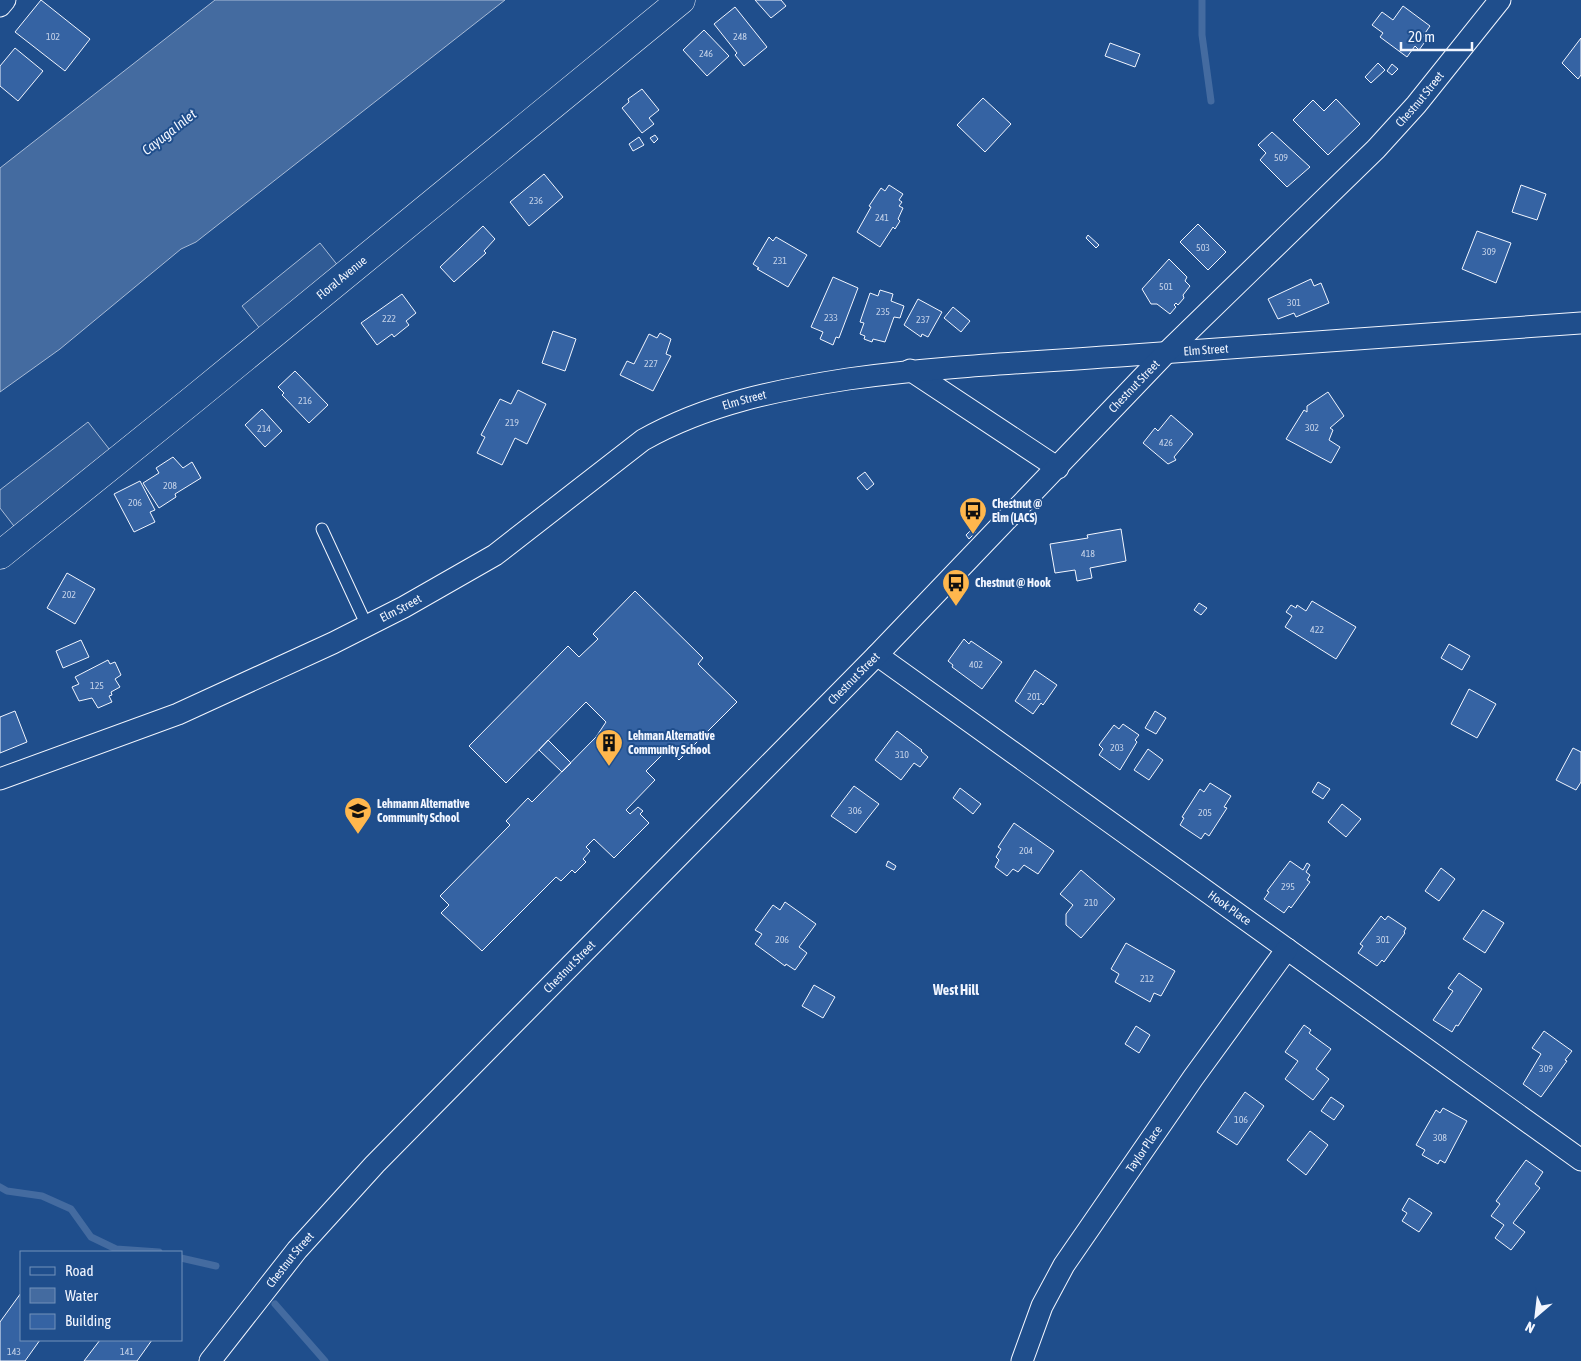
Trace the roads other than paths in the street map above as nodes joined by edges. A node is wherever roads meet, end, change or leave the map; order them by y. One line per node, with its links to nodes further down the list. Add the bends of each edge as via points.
1 (5, 0): 4 (street)
2 (681, 0): 10 (main road, Floral Avenue)
3 (1500, 0): 6 (street, Chestnut Street, via 1416,106 1376,149)
4 (0, 6)
5 (1581, 323): 6 (street, Elm Street)
6 (1166, 353): 7 (street, Elm Street); 8 (street, Chestnut Street)
7 (910, 370): 8 (street); 11 (street, Elm Street, via 775,391 705,411 662,429 629,450 495,555)
8 (1058, 468): 12 (street, Chestnut Street)
9 (322, 529): 11 (lane)
10 (0, 555)
11 (367, 626): 13 (street, Elm Street, via 178,714)
12 (877, 655): 14 (street, Hook Place); 16 (street, Chestnut Street, via 375,1164 297,1250)
13 (0, 779)
14 (1287, 949): 15 (street, Hook Place); 17 (street, Taylor Place, via 1064,1265 1042,1306)
15 (1581, 1160)
16 (210, 1361)
17 (1022, 1361)

